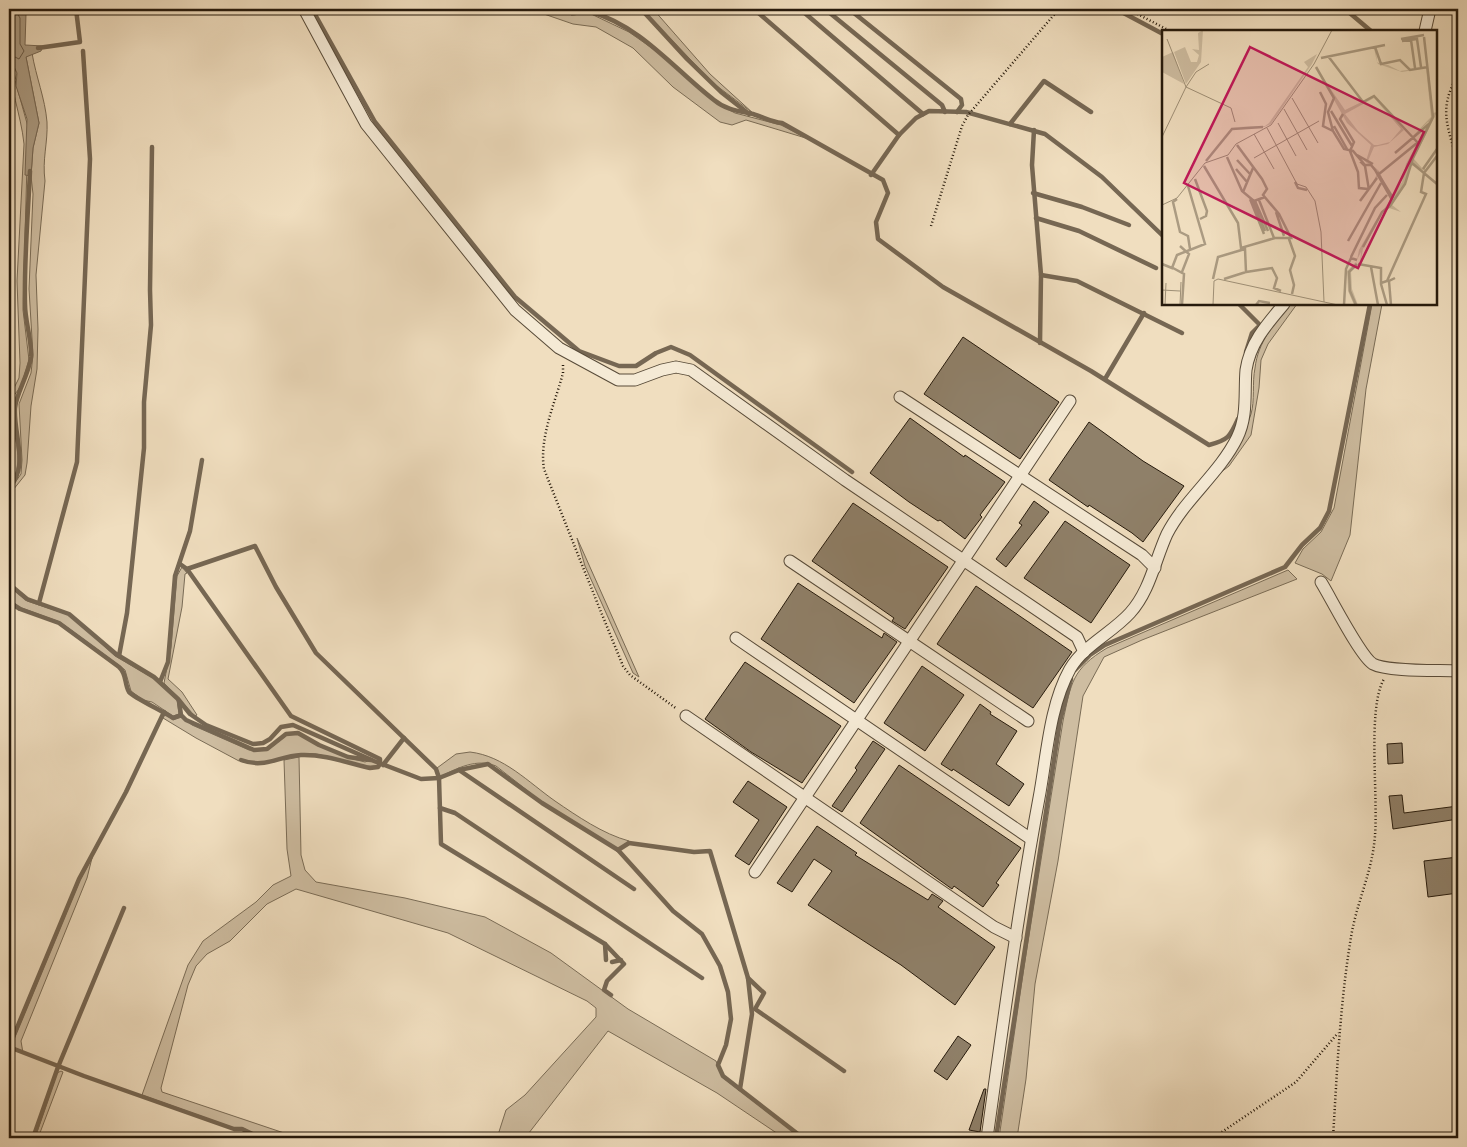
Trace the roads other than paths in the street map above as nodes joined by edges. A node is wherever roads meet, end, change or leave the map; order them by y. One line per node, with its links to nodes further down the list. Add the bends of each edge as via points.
1 (304, 9): 8 (street, via 366,124 515,310 559,348 618,380 643,378 676,367 691,370)
2 (1430, 9): 3 (street)
3 (1425, 30)
4 (1283, 305): 10 (street, via 1258,336 1250,354 1244,419 1238,437 1167,534)
5 (900, 397): 7 (street)
6 (1070, 401): 7 (street)
7 (1020, 475): 8 (street); 10 (street, via 1142,555)
8 (963, 560): 13 (street); 14 (street, via 1077,637)
9 (790, 561): 13 (street)
10 (1155, 568): 14 (street, via 1132,612)
11 (1321, 582): 15 (street, via 1374,664)
12 (736, 638): 17 (street)
13 (910, 641): 17 (street); 18 (street)
14 (1084, 652): 20 (street, via 1071,667 1060,694)
15 (1458, 671)
16 (686, 716): 19 (street)
17 (856, 720): 19 (street); 20 (street)
18 (1028, 721)
19 (804, 798): 21 (street); 22 (street, via 994,927)
20 (1032, 839): 22 (street)
21 (755, 872)
22 (1016, 938): 23 (street)
23 (988, 1138)

